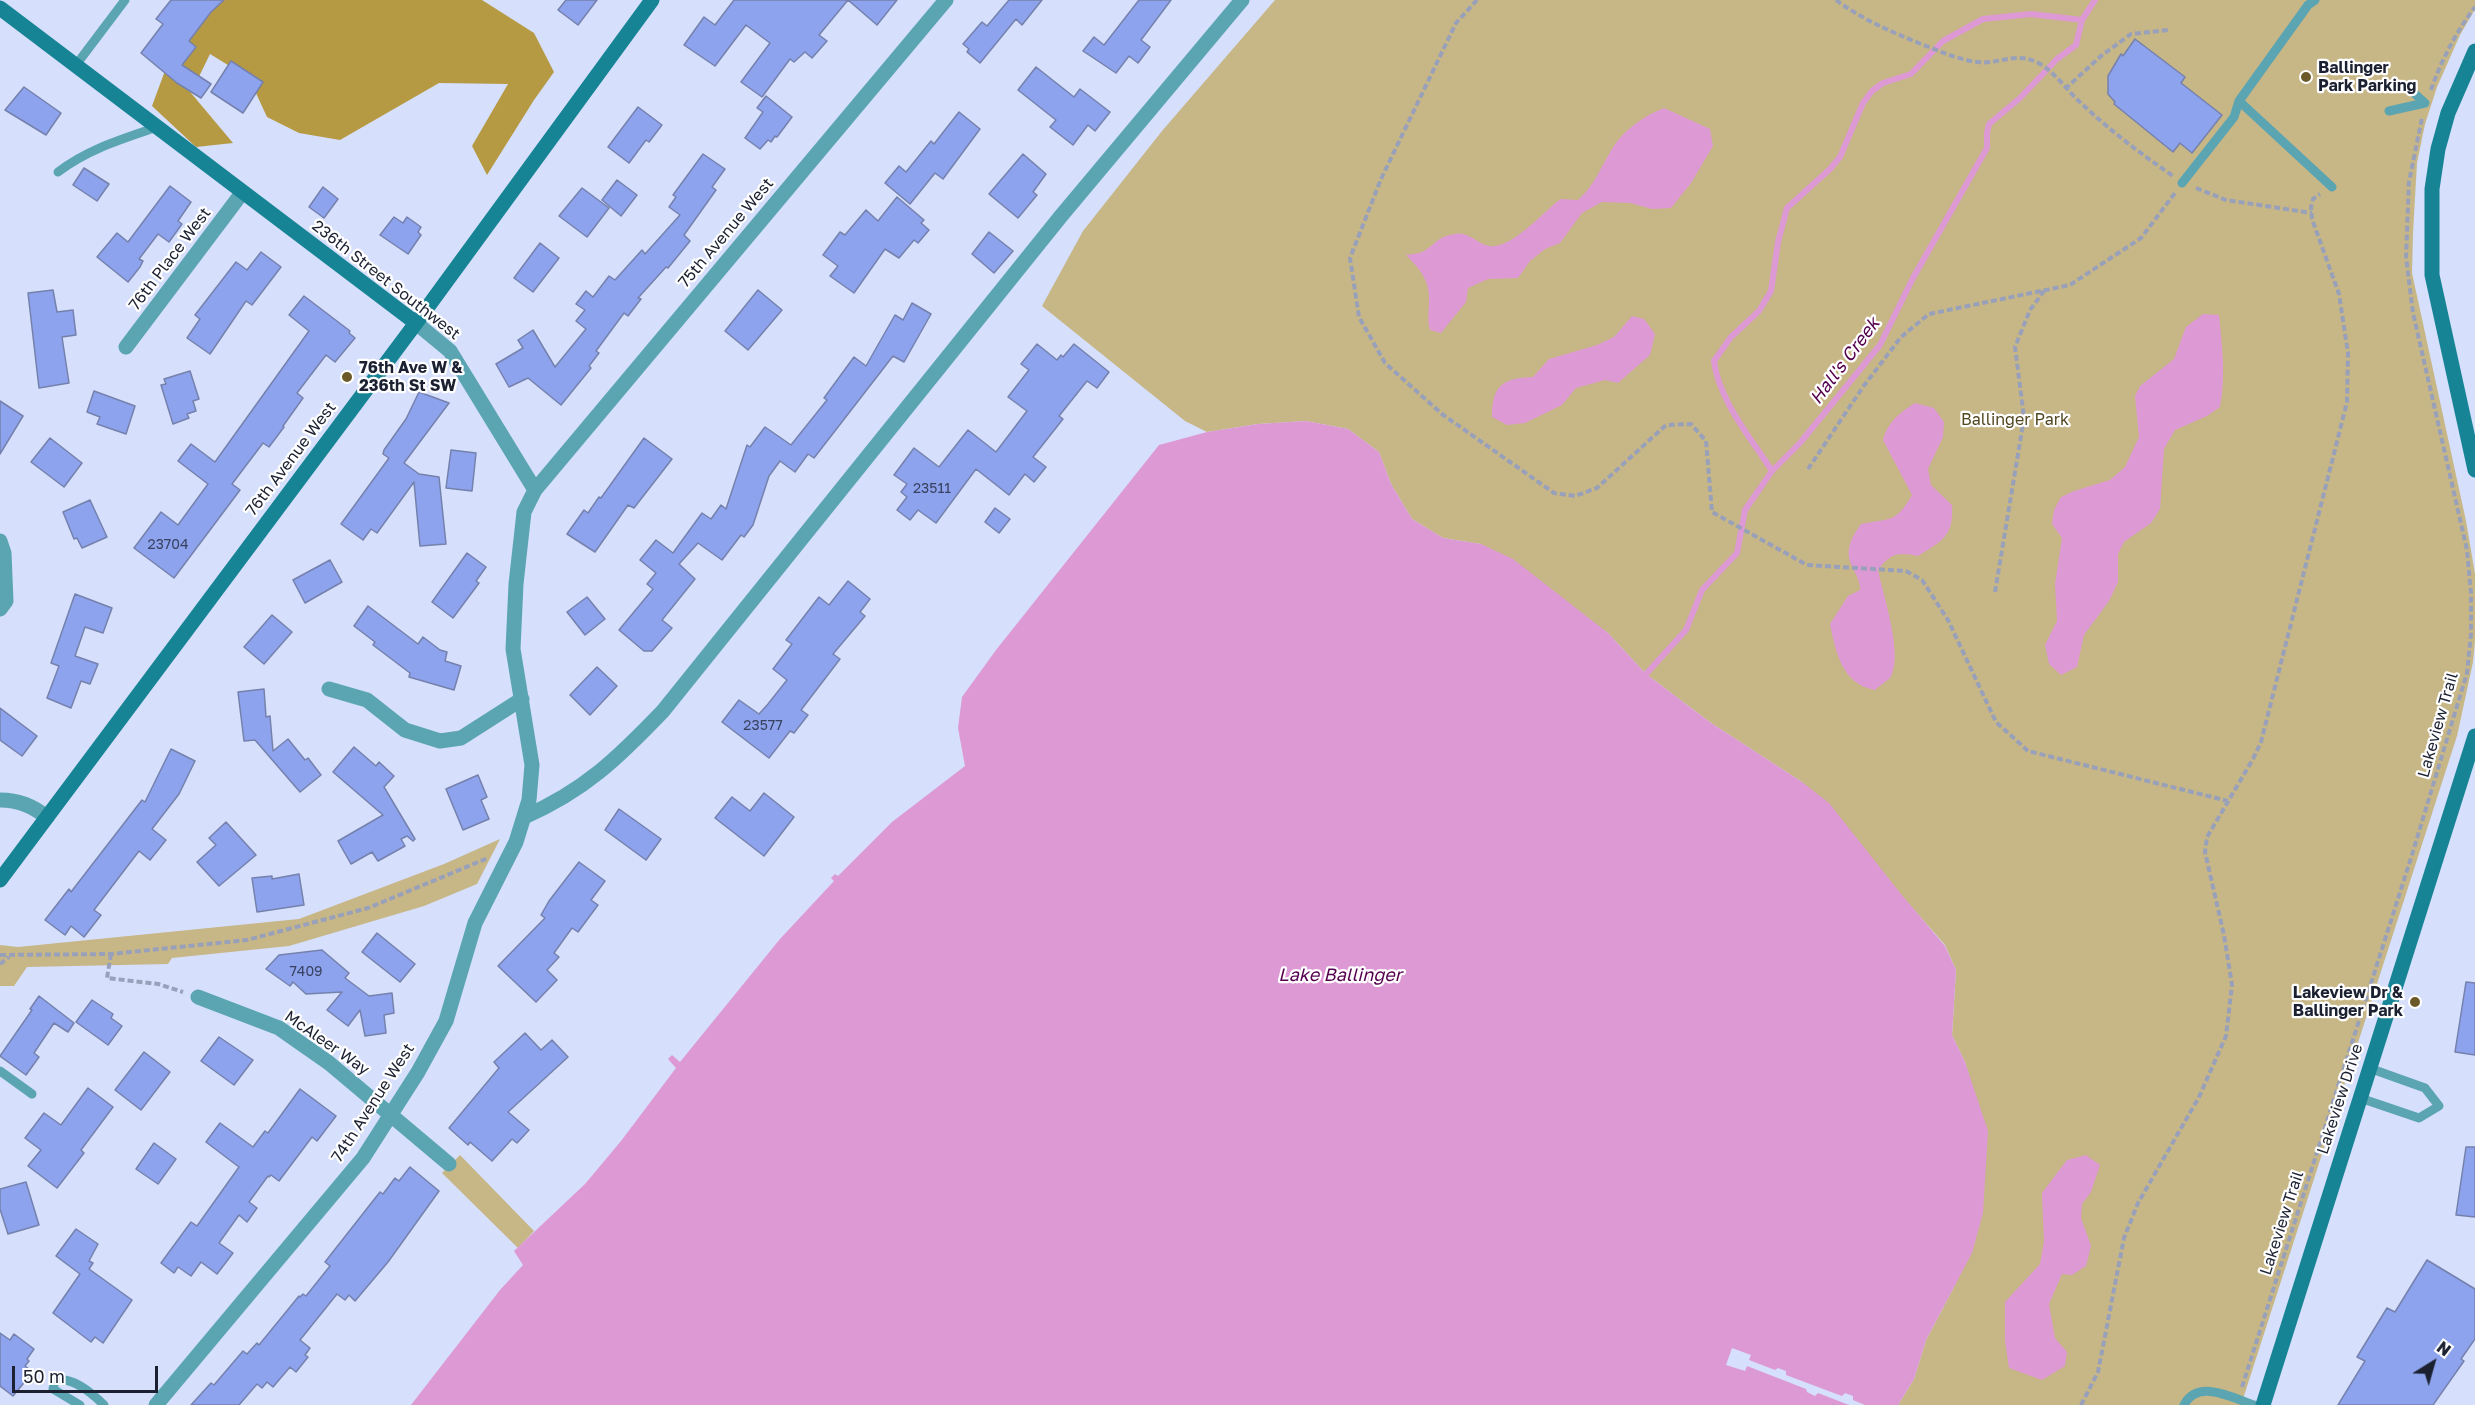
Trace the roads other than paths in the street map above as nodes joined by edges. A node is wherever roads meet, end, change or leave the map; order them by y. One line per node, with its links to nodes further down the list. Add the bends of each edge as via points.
1 (124, 0): 8 (lane)
2 (652, 0): 17 (street, 76th Avenue West)
3 (945, 0): 20 (street, 75th Avenue West)
4 (1242, 0): 28 (street, via 1061,216 663,711 606,768 567,796)
5 (2315, 0): 10 (lane)
6 (0, 9): 8 (street, 236th Street Southwest)
7 (2475, 51): 19 (street, via 2448,113 2438,149 2432,189 2432,275)
8 (76, 65): 12 (street, 236th Street Southwest)
9 (2406, 86): 11 (lane, via 2425,103)
10 (2239, 101): 14 (lane, via 2234,117); 15 (lane)
11 (2389, 111)
12 (157, 127): 13 (lane, via 97,148); 16 (street, 236th Street Southwest)
13 (58, 172)
14 (2182, 183)
15 (2332, 187)
16 (242, 193): 17 (street, 236th Street Southwest); 18 (street, 76th Place West)
17 (416, 323): 20 (street, 236th Street Southwest, via 450,351); 27 (street, 76th Avenue West)
18 (126, 347)
19 (2475, 470)
20 (535, 490): 24 (street, via 524,512 516,584 513,649)
21 (0, 540): 22 (street, via 6,601)
22 (0, 609)
23 (329, 688): 24 (street, via 367,700 405,730 440,741 460,738)
24 (522, 699): 28 (street, via 532,765)
25 (2475, 736): 31 (street, Lakeview Drive)
26 (0, 800): 27 (street, via 29,805)
27 (47, 817): 29 (street, 76th Avenue West)
28 (524, 817): 35 (street, 74th Avenue West, via 516,842 475,923 446,1021)
29 (0, 880)
30 (198, 997): 35 (street, McAleer Way, via 279,1028)
31 (2369, 1068): 34 (street, Lakeview Drive); 34 (lane, via 2425,1088 2439,1106 2419,1118)
32 (0, 1071): 33 (lane)
33 (32, 1094)
34 (2360, 1098): 42 (street, Lakeview Drive)
35 (391, 1113): 36 (street, McAleer Way); 39 (street, 74th Avenue West, via 363,1158)
36 (449, 1164)
37 (80, 1405): 38 (lane, via 53,1389 56,1380 77,1385)
38 (104, 1405)
39 (156, 1405)
40 (2184, 1405): 41 (lane, via 2200,1391)
41 (2254, 1405)
42 (2263, 1405)

